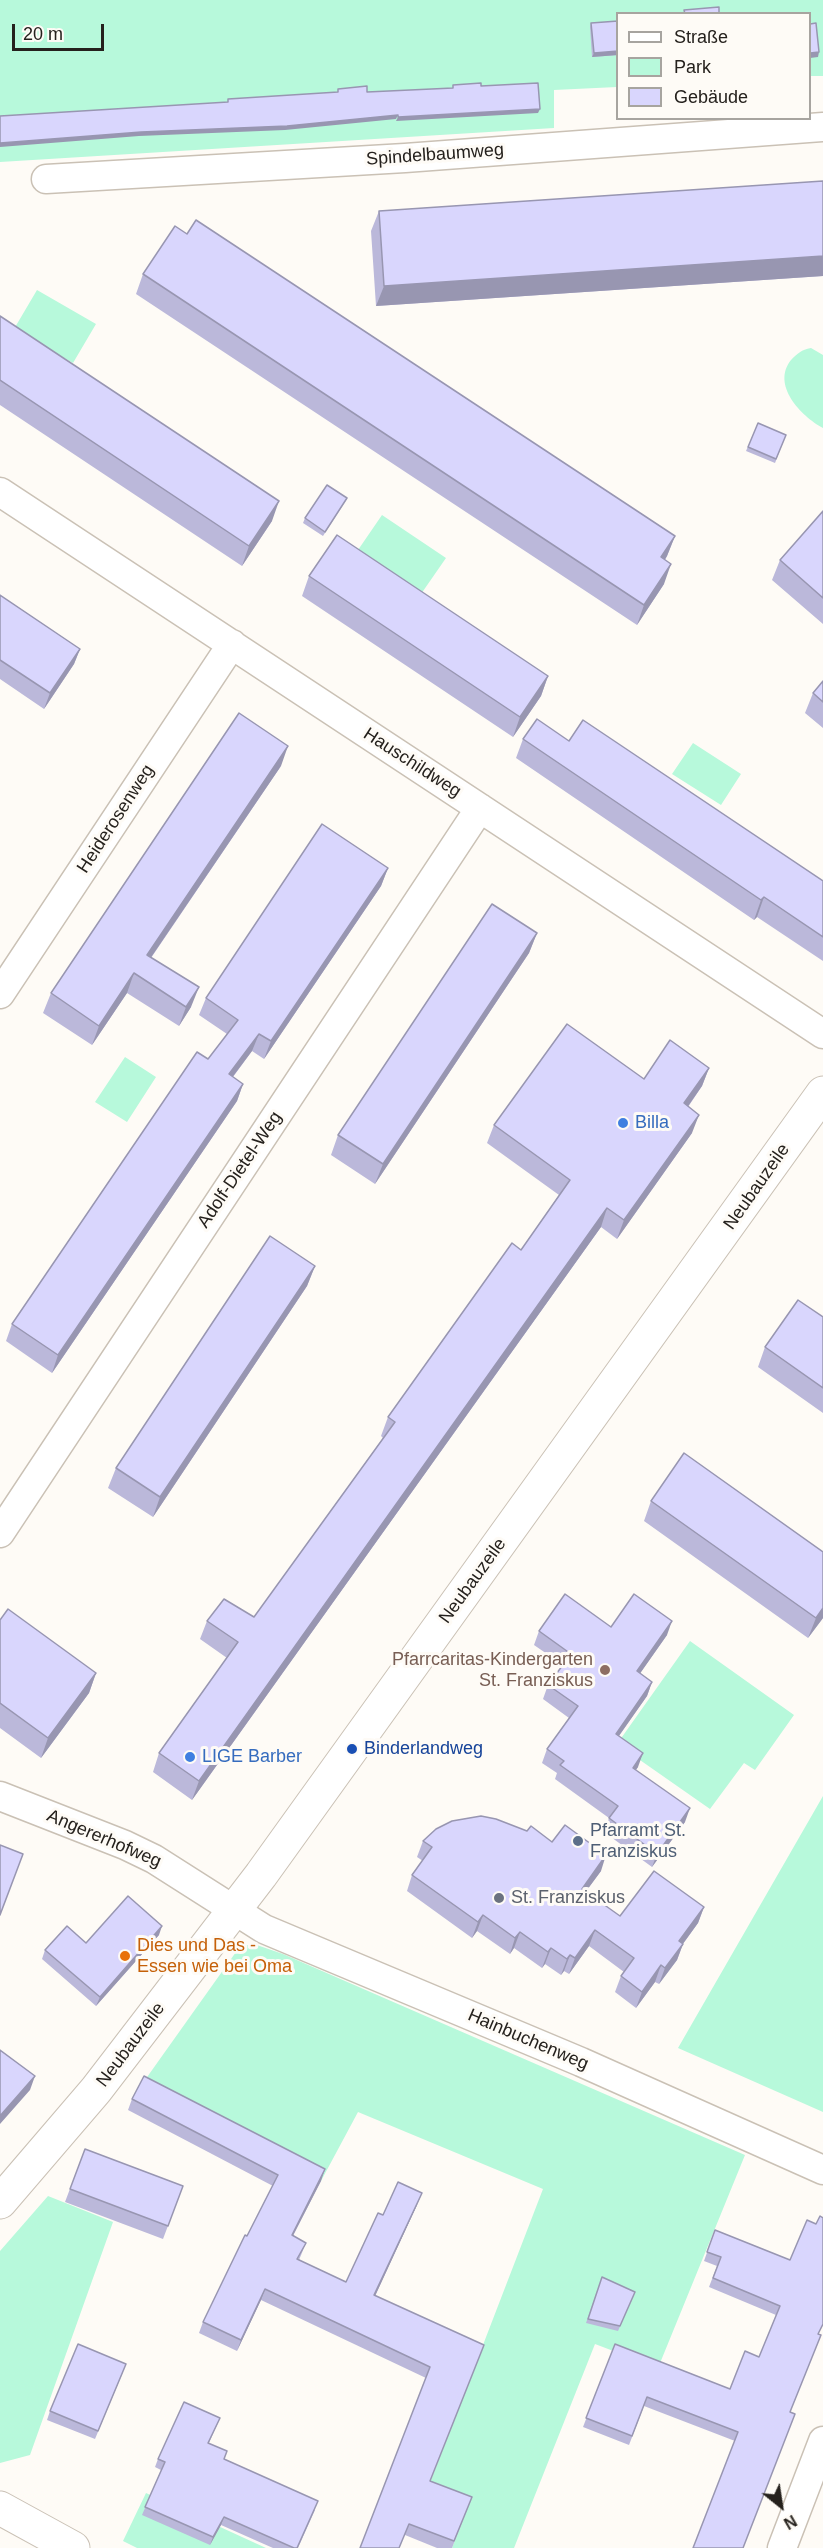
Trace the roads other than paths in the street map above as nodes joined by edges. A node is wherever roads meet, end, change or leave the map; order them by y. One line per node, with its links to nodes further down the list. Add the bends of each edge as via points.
1 (823, 127): 2 (street, Spindelbaumweg)
2 (46, 179)
3 (0, 492): 4 (street, Hauschildweg)
4 (231, 644): 5 (street, Hauschildweg); 6 (street, Heiderosenweg)
5 (480, 808): 7 (street, Hauschildweg); 9 (street, Adolf-Dietel-Weg)
6 (0, 993)
7 (823, 1034)
8 (823, 1093): 11 (street, Neubauzeile)
9 (0, 1533)
10 (0, 1796): 11 (street, Angererhofweg, via 141,1852)
11 (234, 1910): 12 (street, Hainbuchenweg, via 264,1929 570,2057); 13 (street, Neubauzeile, via 96,2090)
12 (823, 2170)
13 (0, 2202)
14 (823, 2441): 17 (street)
15 (0, 2508): 16 (street)
16 (59, 2545)
17 (782, 2548)

